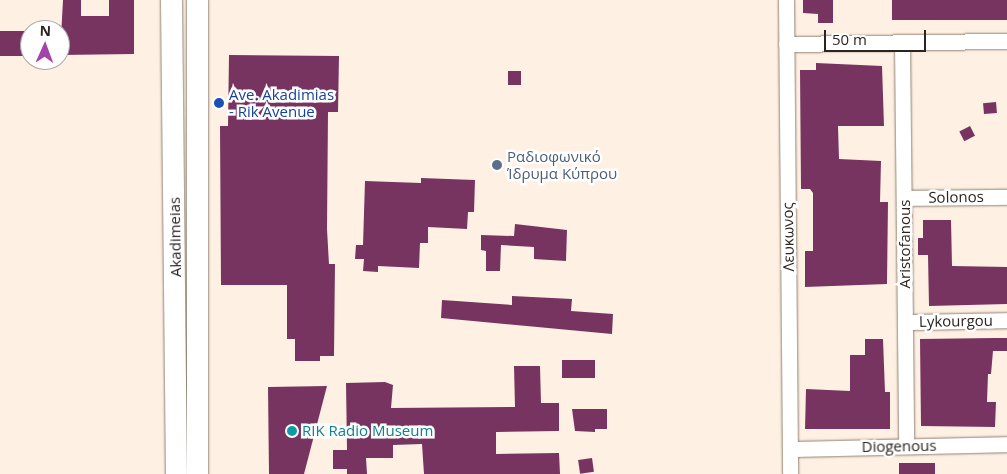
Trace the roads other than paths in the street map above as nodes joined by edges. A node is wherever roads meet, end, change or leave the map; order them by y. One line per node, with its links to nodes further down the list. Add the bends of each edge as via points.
1 (171, 0): 14 (main road, Akadimeias)
2 (198, 0): 15 (main road, Akadimeias)
3 (786, 0): 6 (street, Λευκωνος)
4 (1007, 41): 5 (street)
5 (902, 43): 6 (street); 8 (street, Aristofanous)
6 (786, 44): 13 (street, Λευκωνος)
7 (1007, 197): 8 (street, Solonos)
8 (905, 198): 10 (street, Aristofanous)
9 (1007, 320): 10 (street, Lykourgou)
10 (906, 322): 12 (street, Aristofanous)
11 (1007, 444): 12 (street, Diogenous)
12 (906, 445): 13 (street, Diogenous)
13 (790, 448): 16 (street, Λευκωνος)
14 (176, 474)
15 (198, 474)
16 (790, 474)

